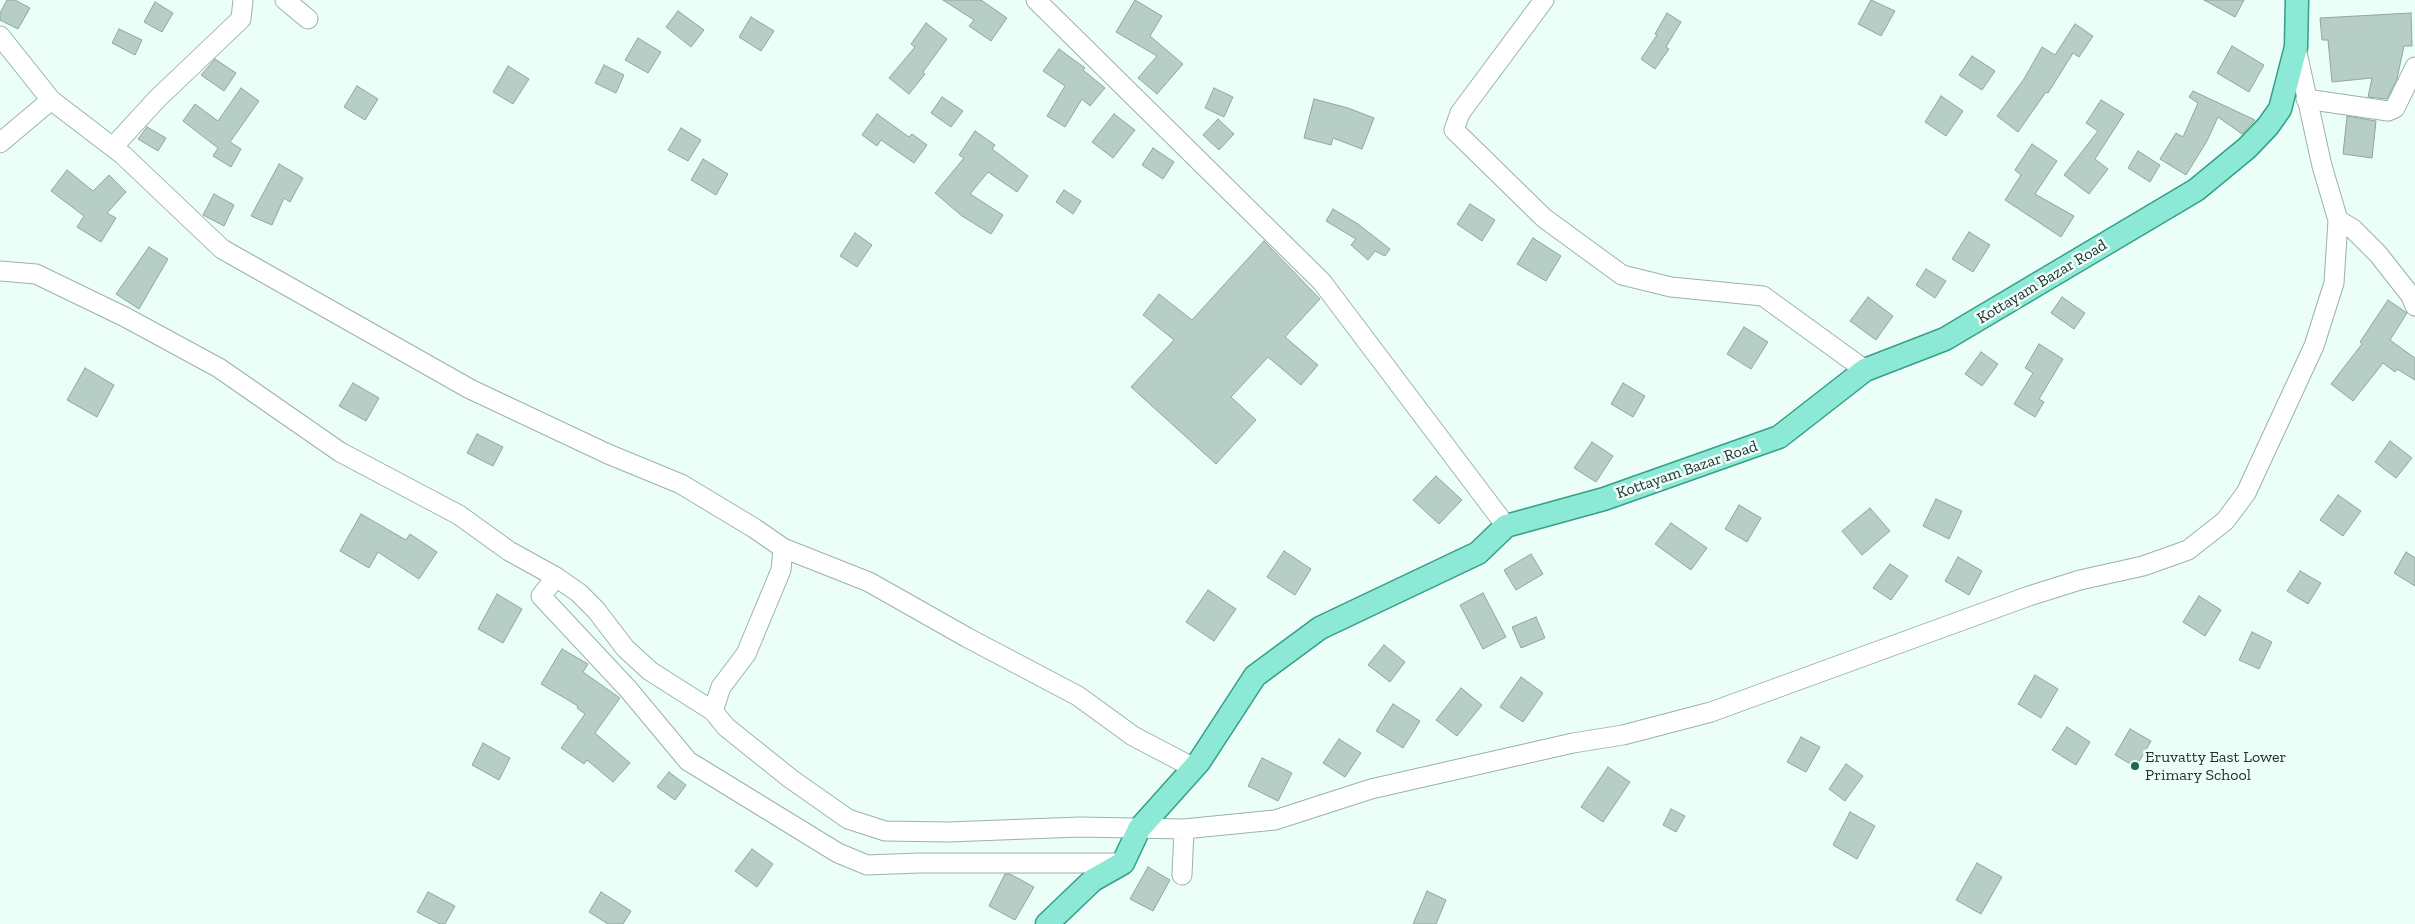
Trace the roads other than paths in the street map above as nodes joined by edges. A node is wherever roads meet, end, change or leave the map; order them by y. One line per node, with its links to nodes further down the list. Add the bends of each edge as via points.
1 (243, 0): 13 (street, via 242,19 157,99)
2 (285, 0): 6 (street)
3 (1036, 0): 18 (street, via 1322,282)
4 (1544, 0): 17 (street, via 1460,113 1454,130 1544,218 1622,275 1670,287 1763,296)
5 (2297, 0): 8 (main road, Kottayam Bazar Road)
6 (308, 19)
7 (0, 36): 11 (street)
8 (2296, 47): 10 (street); 17 (main road, Kottayam Bazar Road, via 2280,109 2247,148 2196,190 1945,339)
9 (2415, 66): 10 (street, via 2395,108 2388,111)
10 (2306, 99): 14 (street)
11 (51, 100): 12 (street); 13 (street)
12 (0, 143)
13 (113, 147): 19 (street, via 222,249 470,389 608,454 681,484)
14 (2338, 220): 16 (street, via 2353,229 2378,254 2411,296); 23 (street, via 2334,283 2314,346 2246,493 2225,521 2188,550 2143,566 2080,580 2030,596 1711,712 1623,735 1573,743 1371,789 1275,820)
15 (0, 271): 20 (street, via 36,274 219,368 340,452 459,516 510,552)
16 (2415, 306)
17 (1865, 370): 18 (main road, Kottayam Bazar Road, via 1779,437 1604,499)
18 (1506, 526): 22 (main road, Kottayam Bazar Road, via 1478,553 1320,628 1255,676)
19 (783, 548): 21 (street, via 781,570 746,654 721,687); 22 (street, via 869,582 1078,696 1133,736)
20 (556, 577): 21 (street, via 596,610 625,648 650,670); 25 (street, via 541,596 628,689 688,761 843,856 867,865)
21 (713, 711): 24 (street, via 726,727 791,779 848,819 869,827 885,831 948,832 1080,827)
22 (1194, 768): 24 (main road, Kottayam Bazar Road)
23 (1184, 829): 24 (street); 26 (street)
24 (1138, 832): 25 (main road, Kottayam Bazar Road)
25 (1123, 863): 27 (main road, via 1093,880)
26 (1182, 875)
27 (1047, 924)

